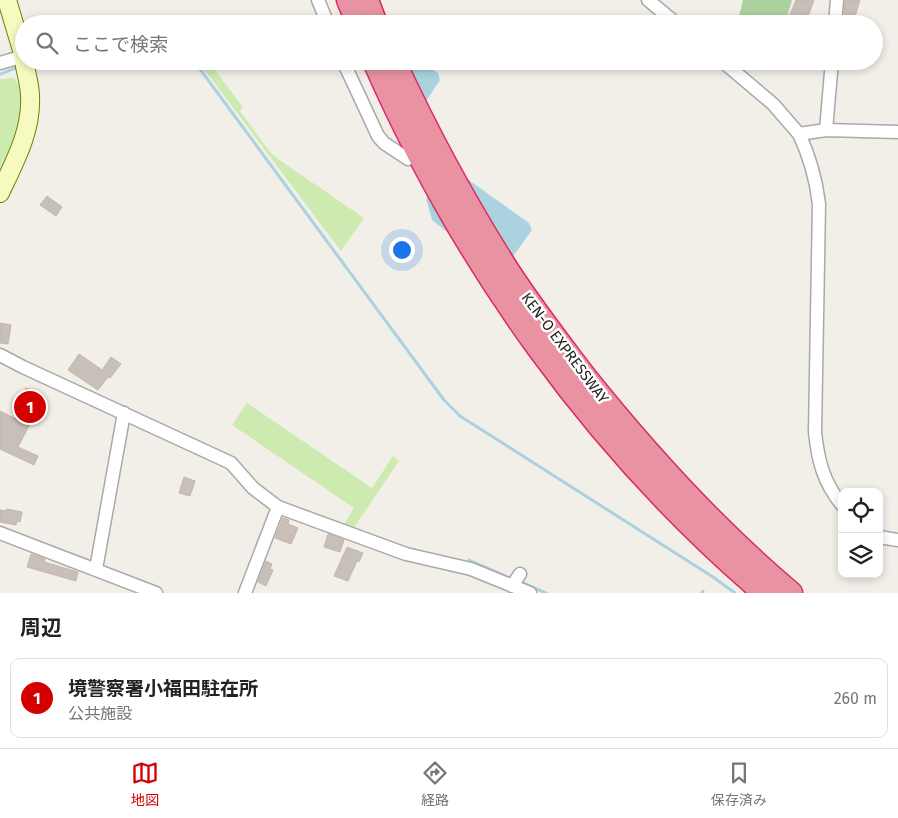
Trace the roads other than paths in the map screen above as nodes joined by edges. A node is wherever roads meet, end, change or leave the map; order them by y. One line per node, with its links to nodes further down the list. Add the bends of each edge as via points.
1 (7, 0): 12 (main road)
2 (318, 0): 7 (street)
3 (348, 0): 8 (highway)
4 (367, 0): 9 (highway)
5 (648, 0): 10 (street)
6 (837, 0): 11 (street)
7 (324, 15)
8 (354, 15)
9 (373, 15)
10 (666, 15)
11 (836, 15)
12 (15, 27)
13 (15, 59): 14 (street)
14 (0, 63)
15 (26, 70): 25 (main road, via 30,96 29,119 23,142)
16 (347, 70): 24 (street, via 378,136)
17 (378, 70): 37 (highway, KEN-O EXPRESSWAY, via 440,196 486,272 542,354 648,482)
18 (398, 70): 38 (highway, KEN-O EXPRESSWAY, via 457,186 502,262 558,341 662,469 719,528)
19 (733, 70): 23 (street, via 773,104)
20 (831, 70): 21 (street)
21 (826, 130): 22 (street); 23 (street)
22 (898, 132)
23 (799, 134): 28 (street, via 808,153 819,204 815,432 818,460)
24 (408, 159)
25 (0, 194)
26 (0, 354): 27 (street)
27 (124, 414): 29 (street, via 231,462 253,488); 33 (street)
28 (838, 500)
29 (278, 507): 35 (street); 36 (street, via 406,554 515,582)
30 (0, 533): 33 (street)
31 (883, 538): 32 (street)
32 (898, 540)
33 (96, 569): 34 (street)
34 (156, 593)
35 (245, 593)
36 (530, 593)
37 (764, 593)
38 (791, 593)

